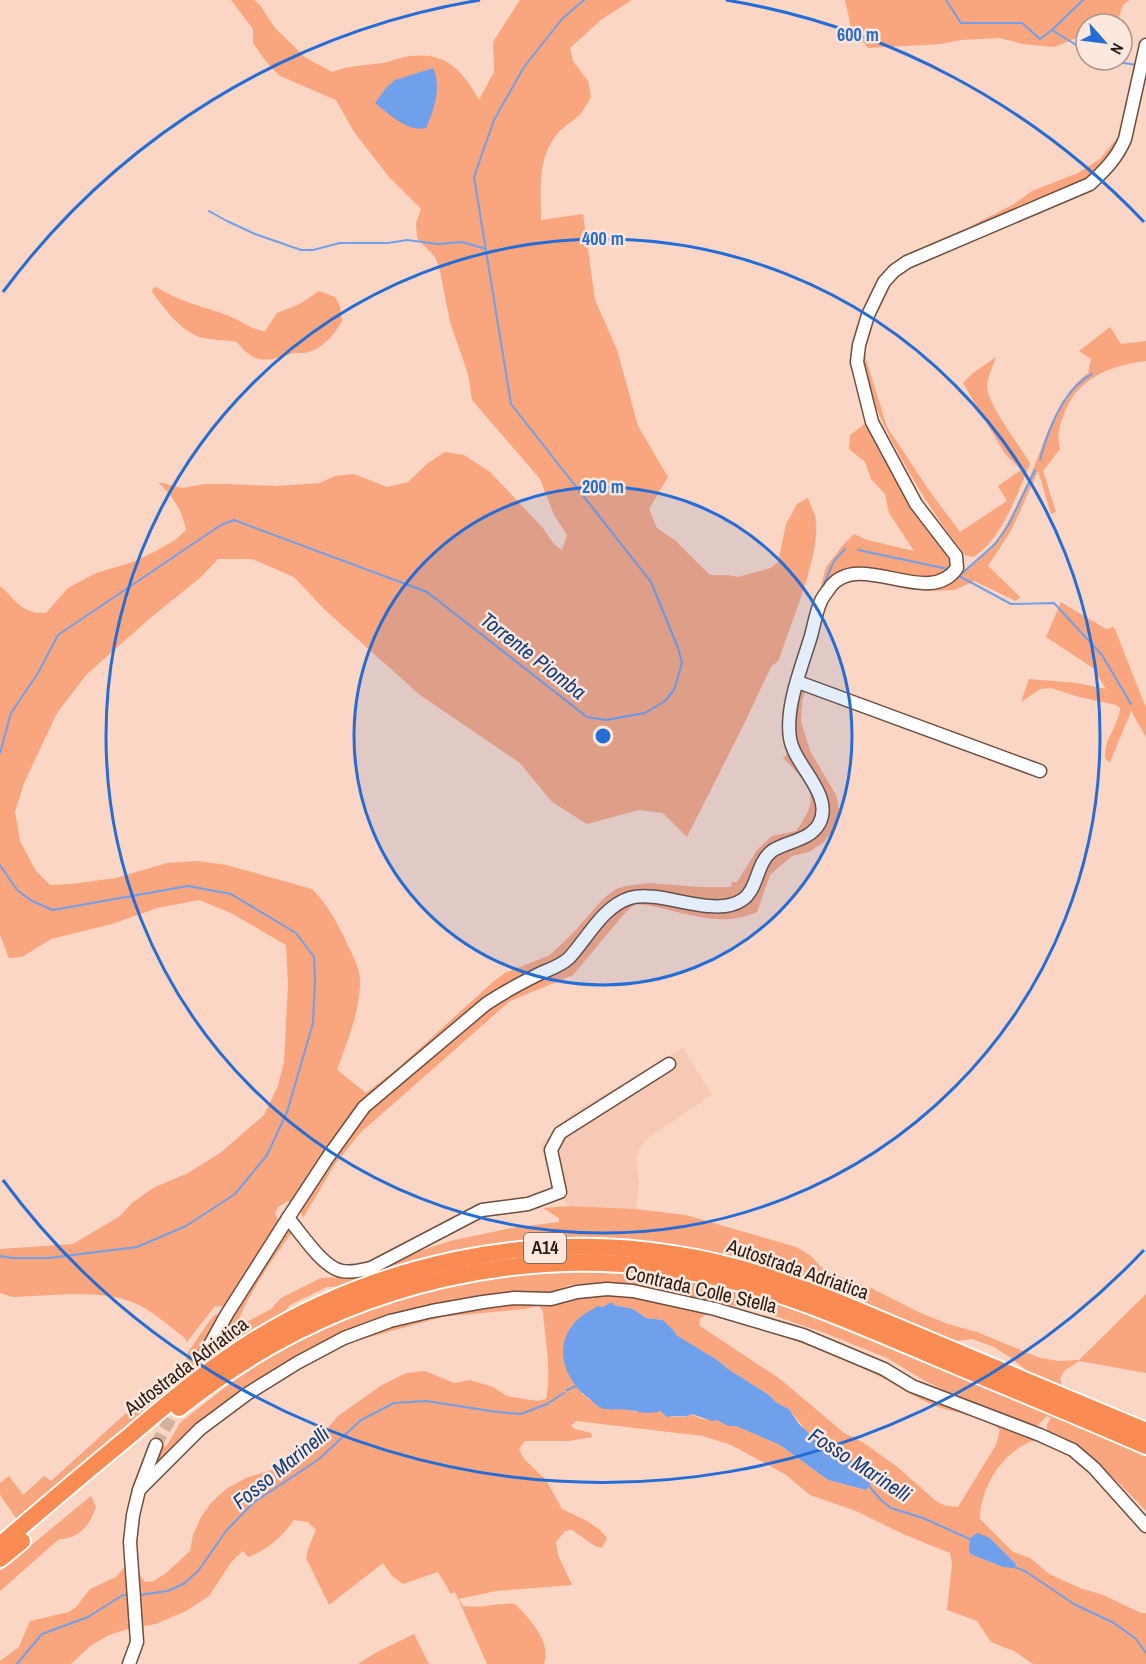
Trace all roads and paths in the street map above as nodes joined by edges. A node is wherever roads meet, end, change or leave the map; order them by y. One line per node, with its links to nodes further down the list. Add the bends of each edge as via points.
1 (1146, 45): 2 (street, via 1127,132 1119,153 1106,170 1090,184 906,262 884,282 858,345 860,377 872,422 916,504 956,556 957,568 951,578 940,582 850,575 833,584 820,602)
2 (798, 682): 3 (street); 5 (street, via 789,716 790,739 796,757 820,796 824,812 818,826 806,836 772,851 743,900 732,905 649,896 629,898 613,908 567,960 486,1004 364,1107)
3 (1040, 771)
4 (669, 1064): 5 (street, via 560,1133 551,1150 560,1192 546,1199 482,1210 371,1268 354,1272 330,1266)
5 (288, 1218): 6 (street)
6 (201, 1361)
7 (1146, 1431): 12 (highway, Autostrada Adriatica / A14, via 804,1288 733,1266 630,1249 512,1251 452,1261 378,1281 276,1327 170,1401)
8 (156, 1445): 10 (street)
9 (1146, 1446): 13 (highway, Autostrada Adriatica / A14, via 826,1311 755,1287 632,1265 513,1267 382,1295 272,1344 183,1405)
10 (139, 1490): 11 (street, Contrada Colle Stella, via 200,1429 247,1394 344,1338 432,1311 514,1298 551,1299 607,1288 715,1309 803,1335 884,1369 912,1386 1073,1450); 14 (street, via 130,1542 137,1642)
11 (1146, 1526)
12 (0, 1545)
13 (0, 1559)
14 (129, 1664)

